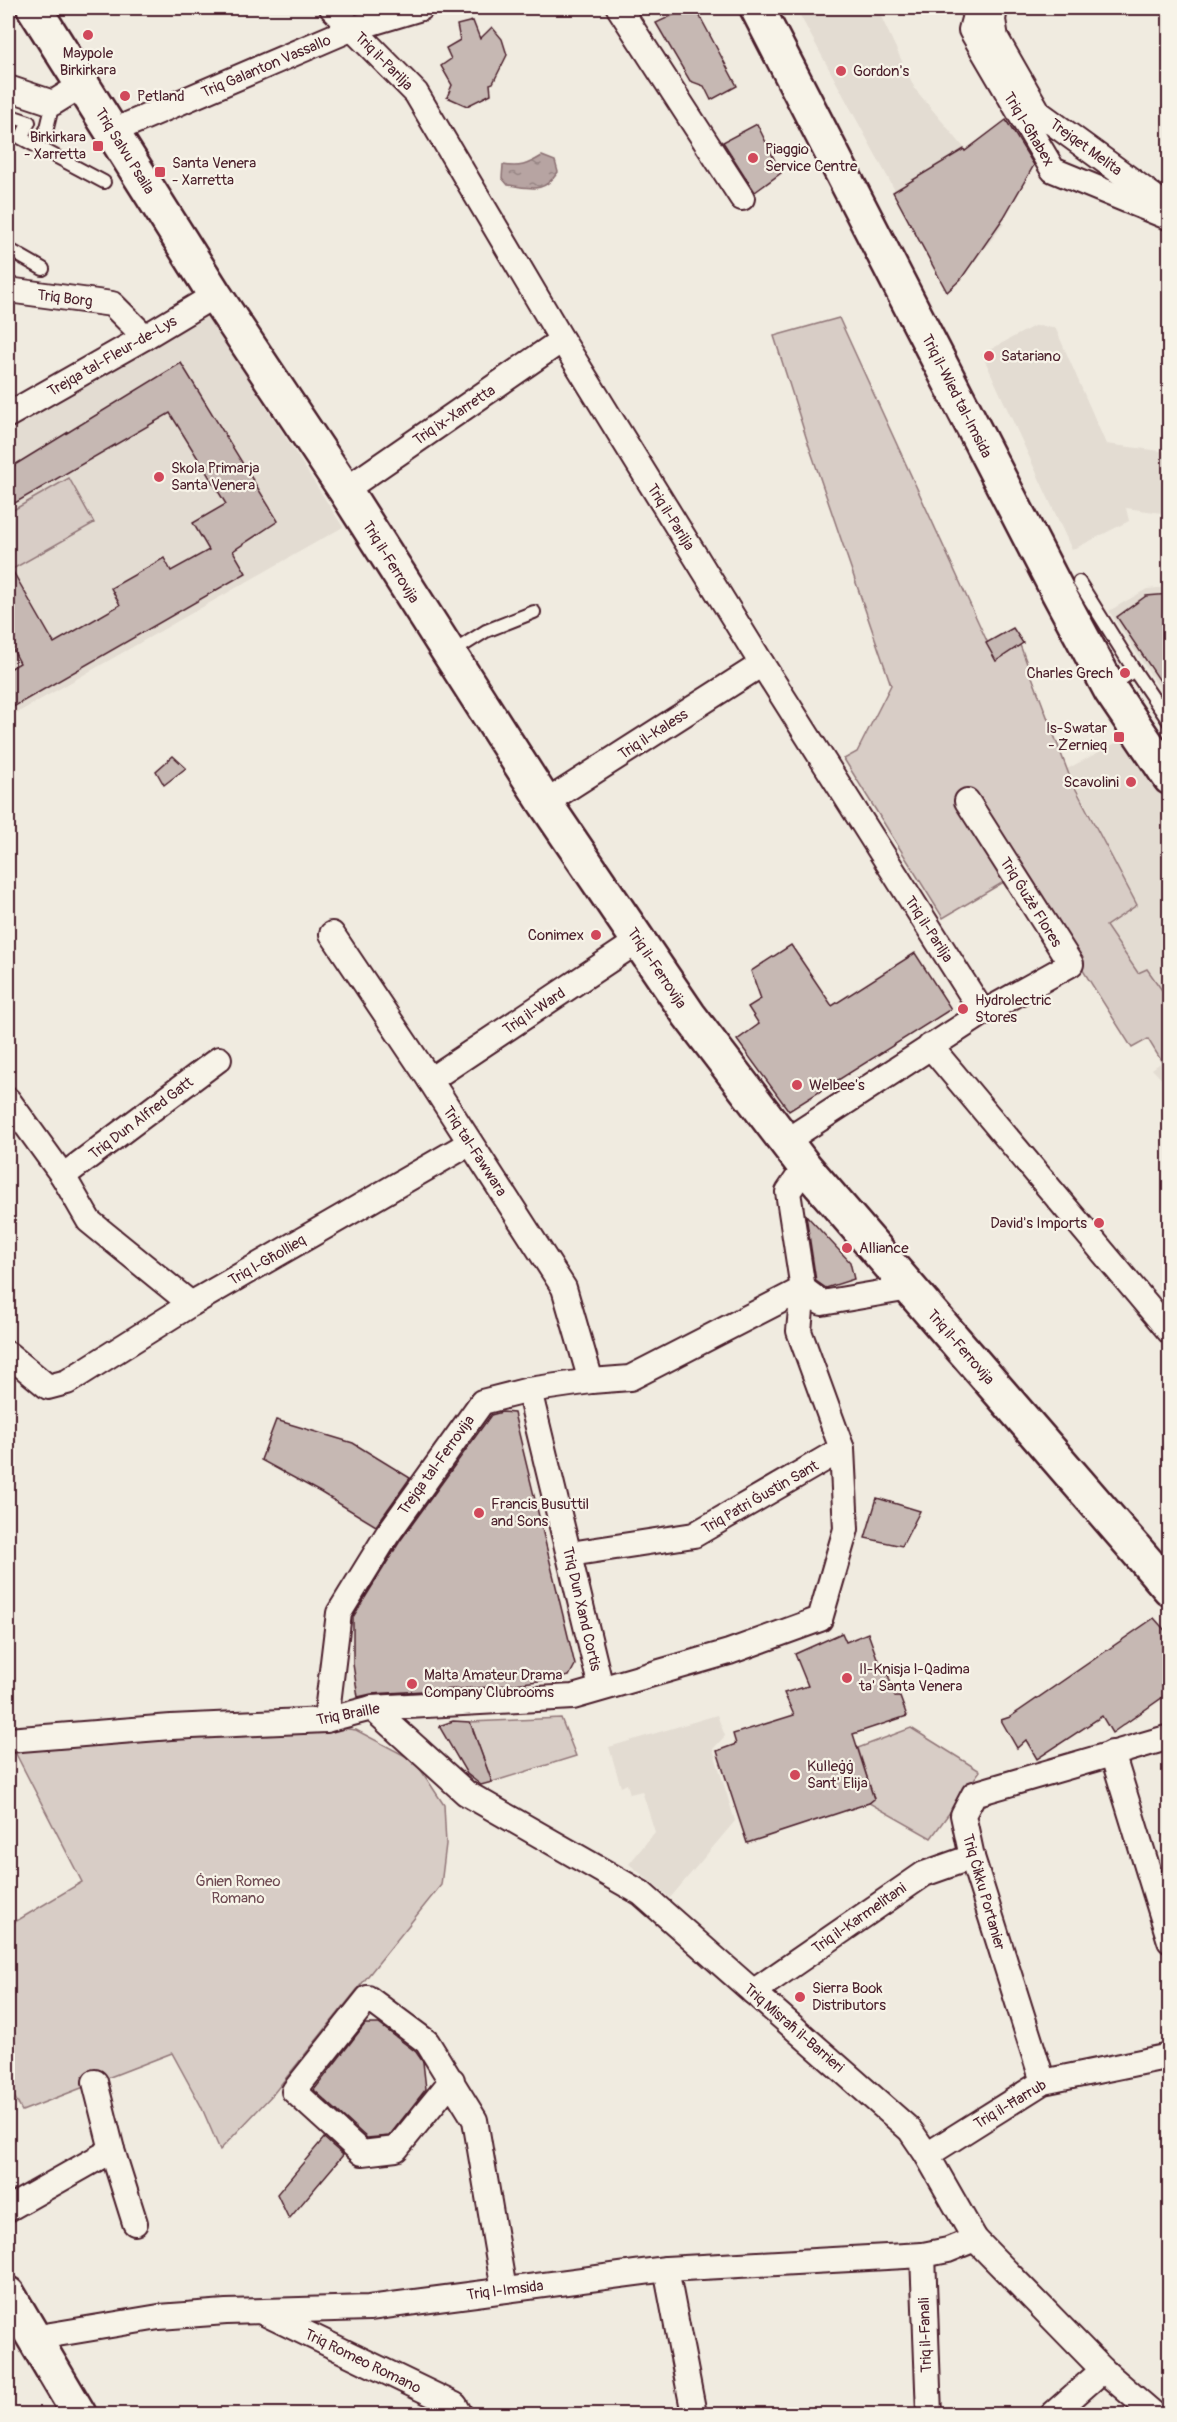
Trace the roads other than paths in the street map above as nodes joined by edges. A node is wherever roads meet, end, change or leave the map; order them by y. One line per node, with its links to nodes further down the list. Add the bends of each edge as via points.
1 (34, 8): 9 (main road, Triq Salvu Psaila)
2 (332, 8): 8 (street, Triq il-Parilja)
3 (422, 8): 8 (street, Triq Galanton Vassallo)
4 (619, 8): 16 (street)
5 (757, 8): 31 (main road, Triq il-Wied tal-Imsida, via 1058,592)
6 (977, 8): 18 (street, Triq l-Għabex, via 971,30 1053,170)
7 (995, 8): 17 (street, Trejqet Melita, via 996,38 1039,113)
8 (351, 29): 13 (street, Triq Galanton Vassallo); 24 (street, Triq il-Parilja, via 416,93)
9 (82, 85): 11 (street); 13 (main road, Triq Salvu Psaila)
10 (8, 88): 11 (street)
11 (52, 104): 14 (lane, via 47,128)
12 (8, 115): 14 (lane, via 29,122 21,138)
13 (113, 131): 22 (main road, Triq Salvu Psaila)
14 (37, 146): 15 (lane)
15 (104, 182)
16 (742, 198)
17 (1170, 209)
18 (1170, 218)
19 (8, 249): 20 (lane)
20 (43, 269)
21 (8, 290): 23 (street, Triq Borg, via 112,304)
22 (215, 295): 23 (street, Trejqa tal-Fleur-de-Lys); 26 (main road, Triq il-Ferrovija)
23 (145, 337): 25 (street, Trejqa tal-Fleur-de-Lys)
24 (562, 340): 26 (street, Triq ix-Xarretta); 30 (street, Triq il-Parilja)
25 (8, 415)
26 (345, 490): 29 (main road, Triq il-Ferrovija)
27 (1079, 582): 31 (lane)
28 (534, 612): 29 (lane, via 486,631)
29 (450, 654): 37 (main road, Triq il-Ferrovija)
30 (762, 664): 37 (street, Triq il-Kaless); 40 (street, Triq il-Parilja)
31 (1122, 679): 33 (lane); 35 (main road, Triq il-Wied tal-Imsida)
32 (1170, 697): 33 (lane)
33 (1158, 705): 34 (lane)
34 (1170, 723)
35 (1170, 778)
36 (967, 801): 40 (street, Triq Ġużè Flores, via 1071,964)
37 (545, 803): 39 (main road, Triq il-Ferrovija)
38 (332, 934): 43 (street, Triq tal-Fawwara)
39 (638, 941): 43 (street, Triq il-Ward); 46 (main road, Triq il-Ferrovija)
40 (983, 1013): 41 (street, Triq Ġużè Flores)
41 (930, 1046): 46 (street, Triq Ġużè Flores); 51 (street)
42 (219, 1059): 47 (street, Triq Dun Alfred Gatt)
43 (430, 1080): 45 (street, Triq tal-Fawwara)
44 (8, 1100): 47 (street)
45 (470, 1143): 50 (street, Triq l-Għollieq); 53 (street, Triq tal-Fawwara, via 564,1288)
46 (795, 1154): 48 (street, via 788,1192); 49 (main road, Triq il-Ferrovija)
47 (63, 1176): 50 (street, via 89,1221)
48 (803, 1288): 49 (street, via 822,1303); 53 (street, Trejqa tal-Ferrovija, via 630,1378); 55 (street, via 799,1331)
49 (910, 1288): 57 (main road, Triq il-Ferrovija)
50 (190, 1304): 52 (street, Triq l-Għollieq, via 67,1382 48,1387)
51 (1170, 1332)
52 (8, 1354)
53 (591, 1381): 54 (street, Trejqa tal-Ferrovija)
54 (529, 1390): 56 (street, Triq Dun Xand Cortis); 60 (street, Trejqa tal-Ferrovija, via 482,1402 387,1535 339,1613)
55 (842, 1449): 56 (street, Triq Patri Ġustin Sant, via 694,1535); 58 (street, Triq Braille, via 846,1529 820,1619 729,1652)
56 (570, 1554): 58 (street, Triq Dun Xand Cortis)
57 (1169, 1588)
58 (601, 1688): 59 (street, Triq Braille, via 573,1697)
59 (372, 1708): 60 (street, Triq Braille); 66 (street, Triq Misraħ il-Barrieri, via 466,1793 641,1893)
60 (326, 1720): 62 (street, Triq Braille)
61 (1170, 1737): 63 (street, Triq Ċikku Portanier)
62 (8, 1740)
63 (1112, 1753): 64 (street, Triq Ċikku Portanier, via 974,1794 963,1815); 65 (street)
64 (972, 1857): 66 (street, Triq il-Karmelitani, via 924,1874); 70 (street, Triq Ċikku Portanier)
65 (1170, 1941)
66 (753, 1992): 72 (street, Triq Misraħ il-Barrieri, via 910,2130)
67 (1169, 2058): 70 (street, Triq il-Ħarrub)
68 (452, 2080): 68 (street, via 396,2149 362,2153 294,2091 368,1998 427,2042); 78 (street, via 475,2120)
69 (95, 2082): 71 (street)
70 (1042, 2082): 72 (street, Triq il-Ħarrub)
71 (112, 2150): 73 (street); 74 (street)
72 (927, 2155): 75 (street, Triq Misraħ il-Barrieri)
73 (8, 2209)
74 (135, 2223)
75 (975, 2239): 76 (street, Triq l-Imsida); 81 (street, Triq Misraħ il-Barrieri)
76 (923, 2255): 77 (street, Triq l-Imsida); 85 (street, Triq il-Fanali)
77 (666, 2269): 78 (street, Triq l-Imsida); 84 (street)
78 (504, 2290): 79 (street, Triq l-Imsida, via 369,2308)
79 (261, 2311): 80 (street, Triq l-Imsida, via 159,2317); 83 (street, Triq Romeo Romano, via 455,2406)
80 (16, 2314): 82 (main road)
81 (1103, 2370): 86 (street); 87 (street, Triq Misraħ il-Barrieri)
82 (79, 2415)
83 (460, 2415)
84 (694, 2415)
85 (929, 2415)
86 (1053, 2415)
87 (1154, 2415)

